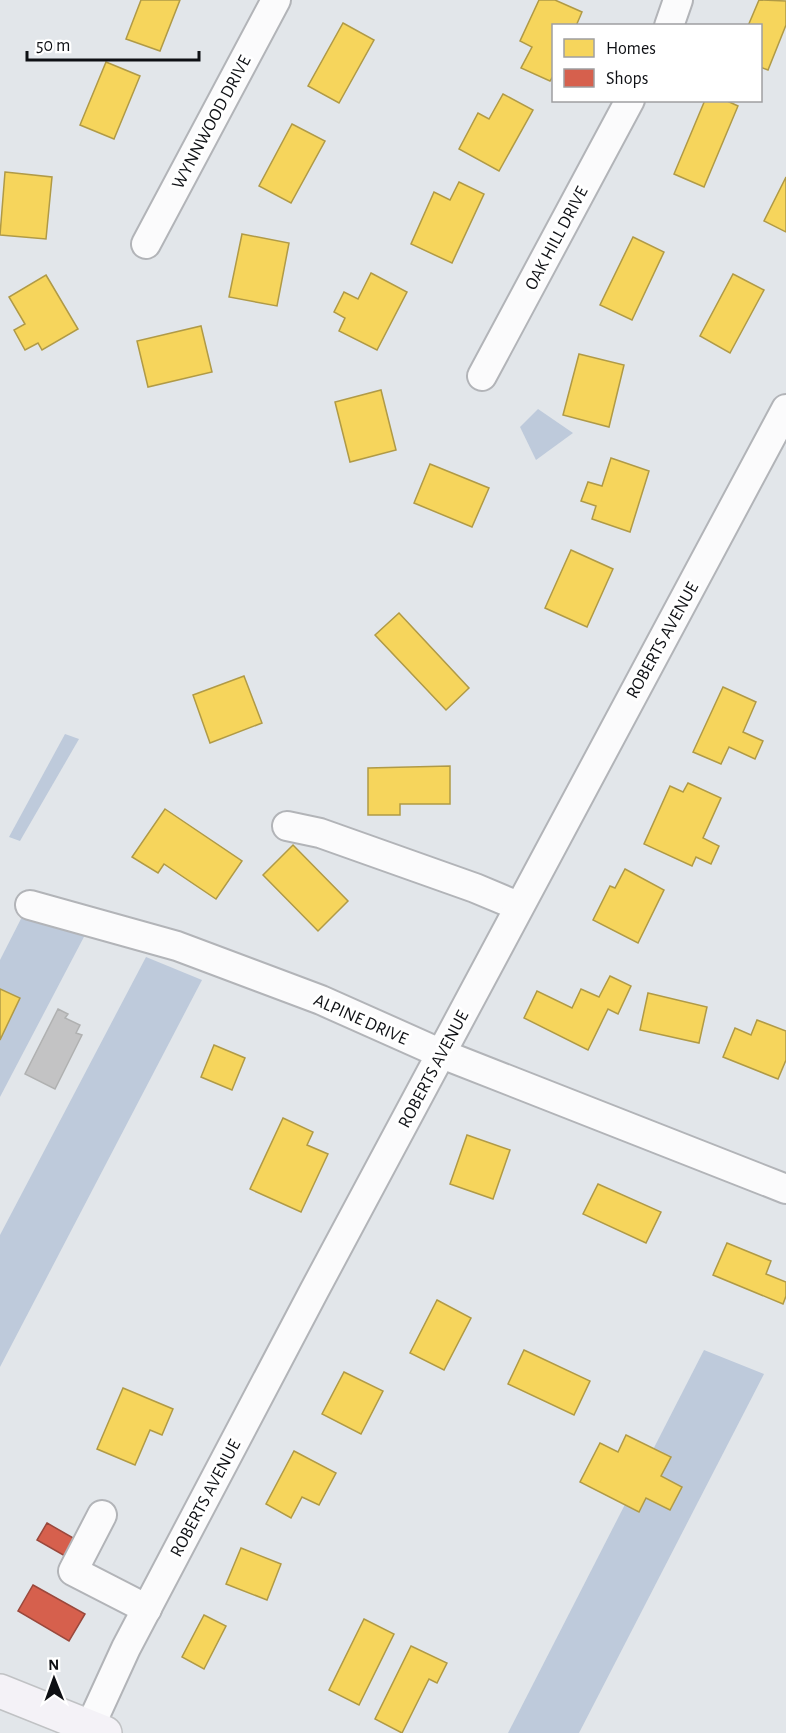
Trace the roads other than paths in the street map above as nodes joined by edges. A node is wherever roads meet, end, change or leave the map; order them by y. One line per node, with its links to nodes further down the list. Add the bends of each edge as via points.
1 (276, 0): 5 (street, WYNNWOOD DRIVE)
2 (678, 0): 3 (street)
3 (670, 24)
4 (629, 102): 6 (street, OAK HILL DRIVE)
5 (146, 244)
6 (482, 376)
7 (786, 409): 10 (street, ROBERTS AVENUE)
8 (288, 826): 10 (street, via 320,833)
9 (30, 905): 11 (street, ALPINE DRIVE, via 177,946 321,1000)
10 (518, 906): 11 (street, ROBERTS AVENUE)
11 (442, 1054): 12 (street, ALPINE DRIVE); 14 (street, ROBERTS AVENUE)
12 (786, 1190)
13 (102, 1515): 14 (street, via 73,1571)
14 (147, 1609): 16 (street, ROBERTS AVENUE, via 126,1648)
15 (0, 1691): 16 (main road)
16 (94, 1731)

